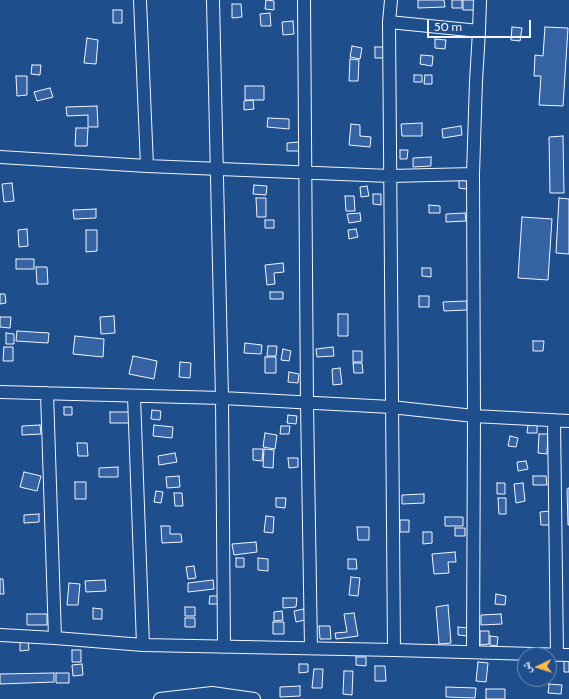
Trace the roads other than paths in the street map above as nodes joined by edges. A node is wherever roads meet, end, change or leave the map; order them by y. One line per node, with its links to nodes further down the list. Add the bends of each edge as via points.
1 (140, 0): 9 (street)
2 (213, 0): 10 (street)
3 (304, 0): 11 (street)
4 (391, 0): 6 (street)
5 (480, 0): 7 (street)
6 (389, 22): 7 (street); 13 (street)
7 (479, 31): 12 (street)
8 (0, 157): 9 (street)
9 (147, 166): 10 (street)
10 (217, 168): 11 (street); 17 (street)
11 (305, 172): 13 (street); 18 (street)
12 (473, 174): 13 (street); 20 (street)
13 (390, 176): 19 (street)
14 (0, 392): 15 (street)
15 (47, 393): 16 (street); 24 (street)
16 (134, 396): 17 (street); 25 (street)
17 (222, 398): 18 (street); 26 (street)
18 (307, 402): 19 (street); 27 (street)
19 (392, 407): 20 (street); 28 (street)
20 (474, 416): 21 (street); 29 (street)
21 (554, 420): 22 (street); 30 (street)
22 (569, 421)
23 (0, 635): 24 (street)
24 (54, 638): 25 (street)
25 (143, 645): 26 (street)
26 (224, 647): 27 (street)
27 (311, 648): 28 (street)
28 (394, 650): 29 (street)
29 (473, 652): 30 (street)
30 (563, 655)
31 (160, 699): 32 (street, via 212,693)
32 (254, 699)

